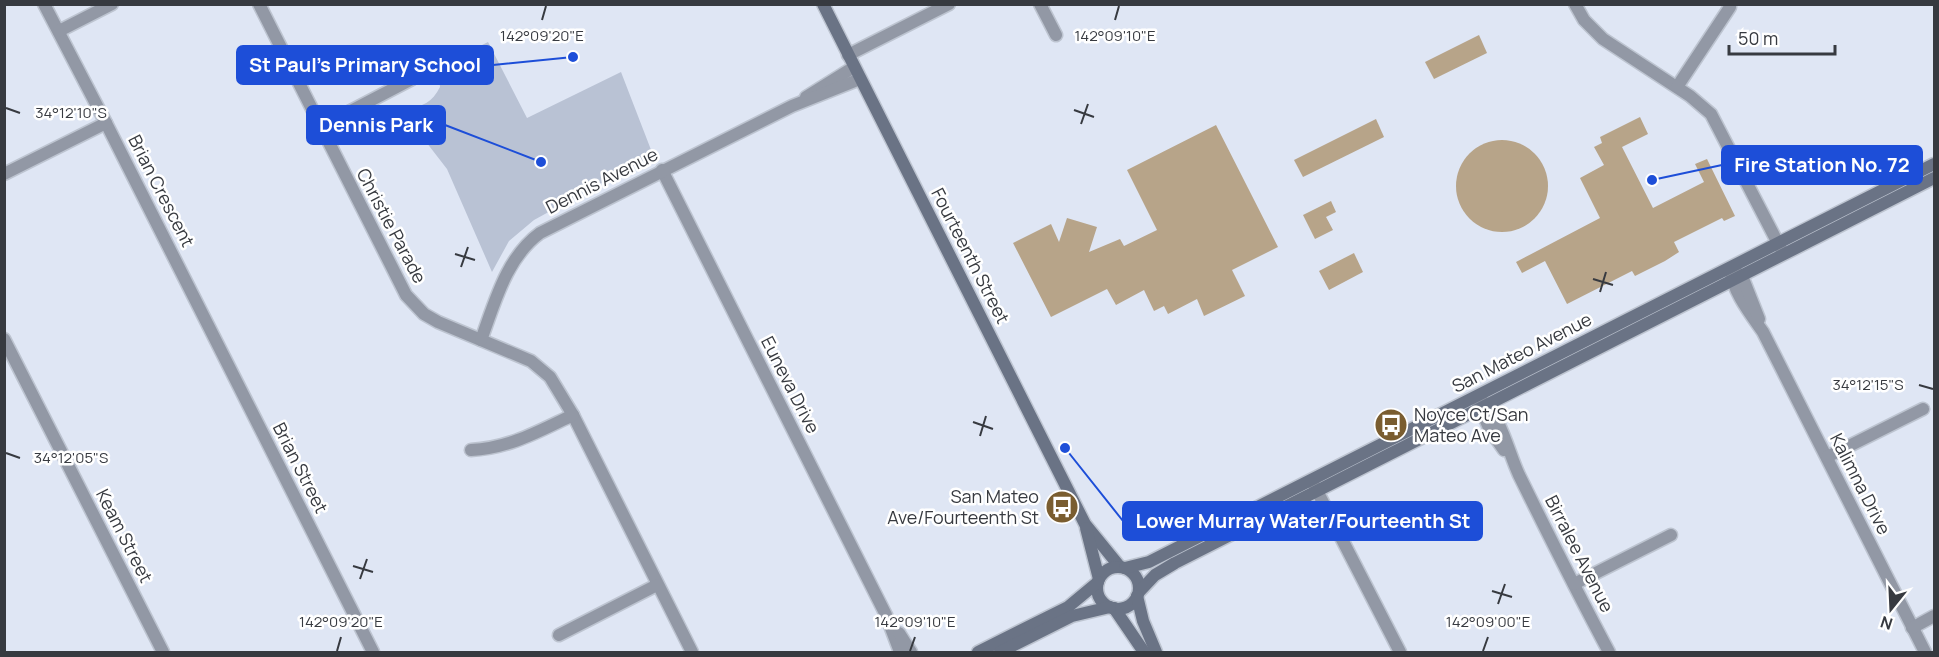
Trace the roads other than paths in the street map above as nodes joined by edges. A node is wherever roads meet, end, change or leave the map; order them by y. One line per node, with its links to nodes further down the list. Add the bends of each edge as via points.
1 (44, 4): 9 (street, Brian Crescent)
2 (112, 4): 9 (street)
3 (259, 4): 16 (street, Christie Parade)
4 (823, 4): 11 (street, Fourteenth Street)
5 (949, 4): 11 (street)
6 (1040, 4): 10 (street)
7 (1575, 4): 14 (street, via 1603,39)
8 (1730, 7): 14 (street)
9 (59, 31): 15 (street, Brian Crescent)
10 (1056, 34)
11 (848, 55): 12 (street, Fourteenth Street)
12 (857, 73): 18 (street, Dennis Avenue); 34 (street, Fourteenth Street)
13 (412, 79): 16 (street)
14 (1677, 87): 21 (street, via 1711,114)
15 (106, 123): 19 (street); 24 (street, Brian Crescent)
16 (320, 127): 26 (street, Christie Parade, via 406,296 424,314)
17 (1935, 164): 21 (street, San Mateo Avenue)
18 (662, 171): 26 (street, Dennis Avenue, via 528,242 507,273); 42 (street, Euneva Drive)
19 (4, 174)
20 (1935, 178): 22 (street, San Mateo Avenue)
21 (1779, 243): 22 (street); 23 (street, San Mateo Avenue)
22 (1784, 255): 23 (street, San Mateo Avenue)
23 (1734, 275): 27 (street, San Mateo Avenue); 28 (street, San Mateo Avenue); 32 (street, Kalimna Drive)
24 (195, 299): 47 (street, Brian Street)
25 (4, 339): 46 (street, Keam Street)
26 (481, 340): 30 (street, Christie Parade, via 524,357 542,369)
27 (1477, 396): 28 (street, Birralee Avenue); 33 (street, San Mateo Avenue)
28 (1484, 407): 33 (street, San Mateo Avenue); 38 (street, Birralee Avenue, via 1499,425)
29 (1923, 408): 32 (street)
30 (573, 415): 31 (street, via 515,443); 39 (street, Christie Parade)
31 (471, 450)
32 (1827, 457): 44 (street, Kalimna Drive)
33 (1314, 485): 36 (street, San Mateo Avenue, via 1149,562); 40 (street, San Mateo Avenue, via 1155,575); 55 (street)
34 (1085, 524): 36 (street, Fourteenth Street); 37 (street, Fourteenth Street)
35 (1671, 535): 38 (street)
36 (1122, 568): 37 (street, via 1108,570); 40 (street, via 1138,580)
37 (1098, 581): 41 (street, via 1098,594); 51 (street, via 1068,607)
38 (1574, 584): 56 (street, Birralee Avenue)
39 (657, 585): 45 (street); 48 (street, Christie Parade)
40 (1138, 594): 41 (street, via 1125,608); 54 (street, via 1143,621)
41 (1112, 608): 52 (street, via 1072,616); 53 (street)
42 (886, 615): 49 (street, Euneva Drive); 50 (street, Euneva Drive)
43 (1935, 616): 44 (street)
44 (1912, 628): 57 (street, Kalimna Drive)
45 (559, 635)
46 (163, 652)
47 (373, 652)
48 (692, 652)
49 (900, 652)
50 (911, 652)
51 (978, 652)
52 (1000, 652)
53 (1144, 652)
54 (1156, 652)
55 (1400, 652)
56 (1609, 652)
57 (1925, 652)

